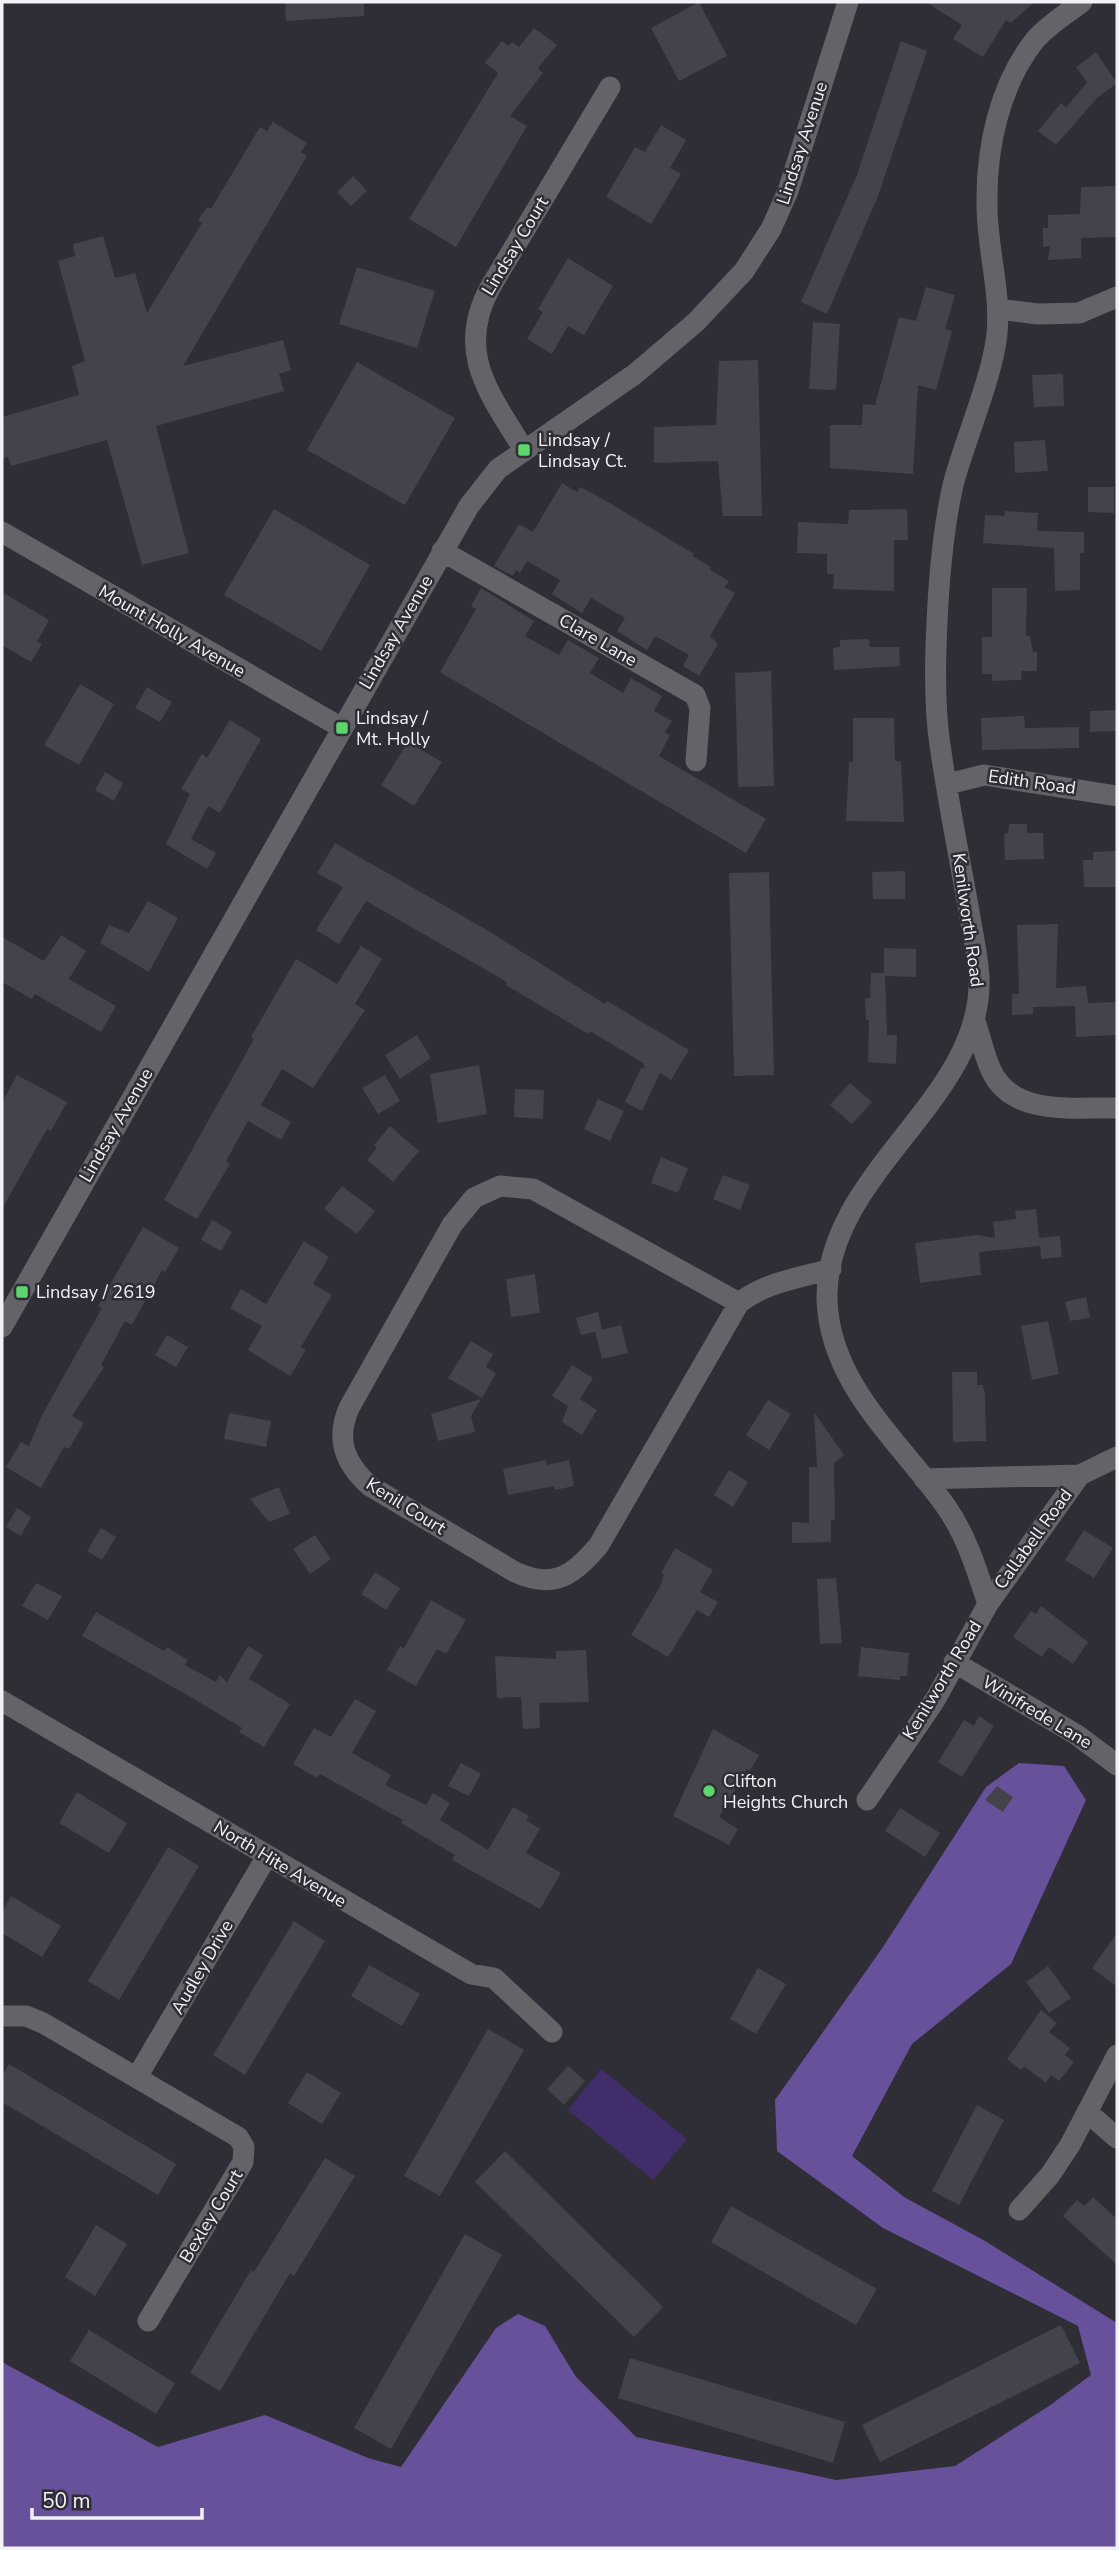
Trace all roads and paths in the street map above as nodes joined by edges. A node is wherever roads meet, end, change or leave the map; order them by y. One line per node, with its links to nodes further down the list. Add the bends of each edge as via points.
1 (848, 2): 6 (street, Lindsay Avenue, via 788,191 744,271 696,322 635,374)
2 (1082, 2): 5 (street, Kenilworth Road, via 1034,41 1010,82 996,122 986,205)
3 (610, 87): 6 (street, Lindsay Court, via 477,316 474,344 478,368)
4 (1117, 297): 5 (street, via 1079,313)
5 (998, 309): 11 (street, Kenilworth Road, via 996,340 953,487 942,557 938,718)
6 (524, 450): 8 (street, Lindsay Avenue, via 481,489)
7 (2, 532): 9 (street, Mount Holly Avenue)
8 (442, 551): 9 (street, Lindsay Avenue); 10 (street, Clare Lane, via 695,695 700,708)
9 (342, 728): 17 (street, Lindsay Avenue)
10 (696, 761)
11 (948, 785): 12 (street, Edith Road, via 984,775); 13 (street, Kenilworth Road, via 979,973)
12 (1117, 796)
13 (976, 1024): 14 (street, via 991,1071 1013,1097 1048,1106); 15 (street, Kenilworth Road, via 938,1090 847,1217 835,1243)
14 (1117, 1108)
15 (831, 1269): 16 (street, Kenil Court, via 772,1284); 20 (street, Kenilworth Road, via 827,1301 844,1365 862,1401)
16 (739, 1303): 16 (street, Kenil Court, via 533,1189 489,1189 465,1205 355,1395 345,1418 343,1449 355,1473 370,1486 516,1572 540,1580 564,1576 581,1567 598,1545)
17 (2, 1327)
18 (1117, 1457): 19 (street, Callabell Road)
19 (1080, 1475): 20 (street); 21 (street, Callabell Road)
20 (923, 1479): 21 (street, Kenilworth Road, via 964,1538)
21 (988, 1604): 22 (street, Kenilworth Road)
22 (954, 1662): 24 (street, Winifrede Lane, via 1077,1735); 25 (street, Kenilworth Road, via 935,1700)
23 (2, 1701): 26 (street, North Hite Avenue)
24 (1117, 1765)
25 (866, 1800)
26 (267, 1856): 28 (street, North Hite Avenue, via 471,1974 494,1978); 30 (street, Audley Drive)
27 (2, 2017): 30 (street, via 26,2016 43,2022)
28 (552, 2032)
29 (1117, 2055): 31 (street)
30 (137, 2077): 34 (street, Bexley Court, via 238,2137 245,2154)
31 (1087, 2112): 32 (street); 33 (street, via 1050,2175)
32 (1117, 2138)
33 (1019, 2210)
34 (148, 2321)

